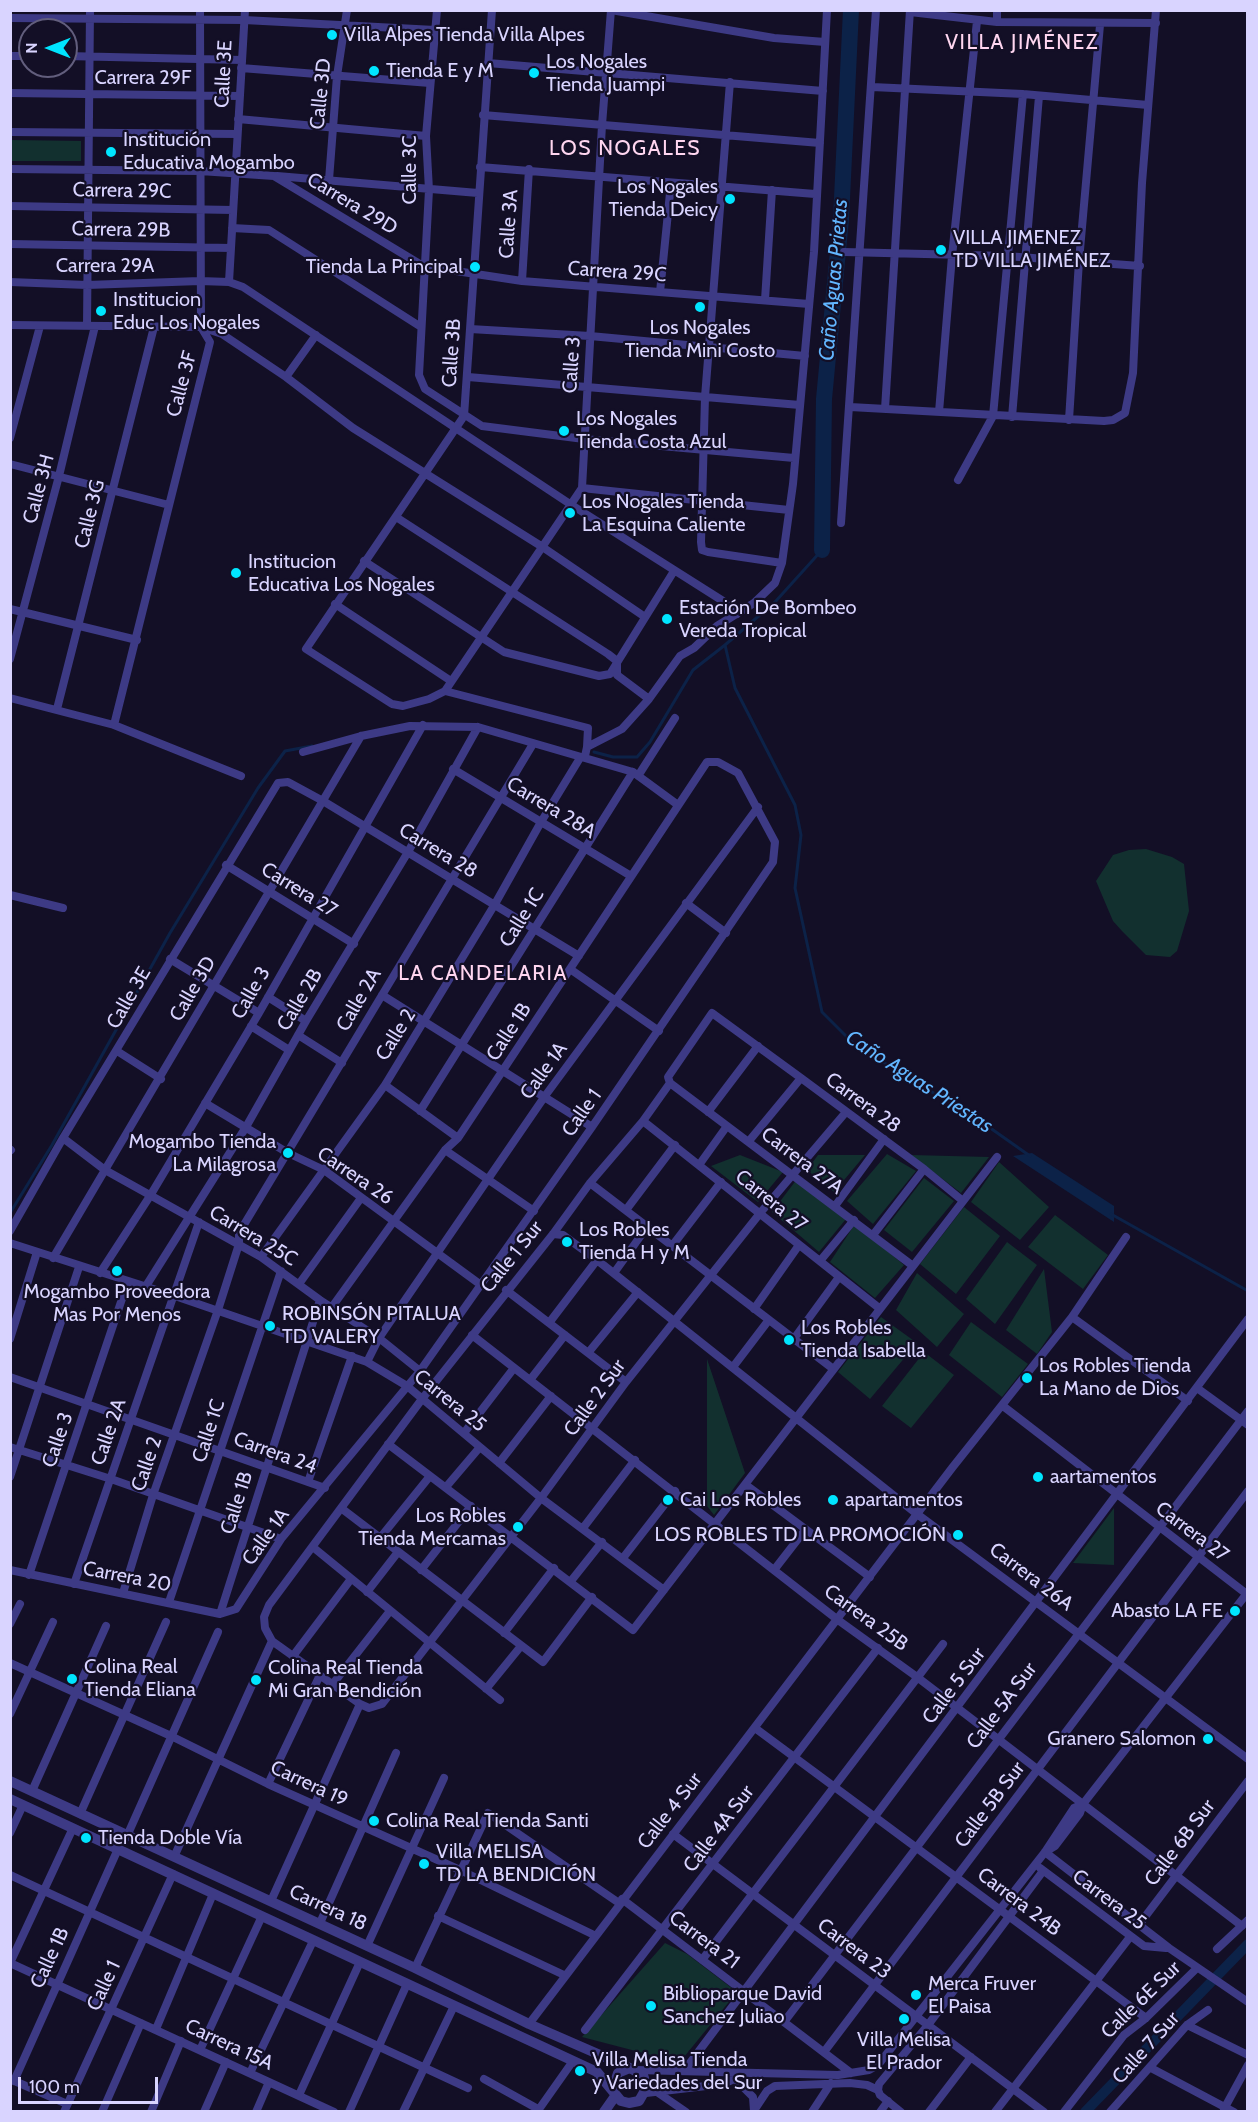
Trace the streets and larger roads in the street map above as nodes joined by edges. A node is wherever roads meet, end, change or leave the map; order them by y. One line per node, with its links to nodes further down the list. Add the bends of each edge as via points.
1 (200, 10): 16 (street, Calle 3F)
2 (347, 10): 21 (street, Calle 3D)
3 (437, 10): 22 (street, Calle 3C)
4 (492, 10): 27 (street, Calle 3B)
5 (611, 10): 23 (street, via 774,38); 29 (street, Calle 3)
6 (826, 10): 23 (street)
7 (876, 10): 33 (street)
8 (997, 10): 18 (street)
9 (1156, 10): 19 (street)
10 (910, 11): 17 (street); 34 (street)
11 (26, 14): 12 (street); 15 (street)
12 (51, 14): 13 (street)
13 (90, 14): 16 (street); 25 (street, Calle 3H)
14 (244, 15): 16 (street); 21 (street); 28 (street, Calle 3E)
15 (10, 18)
16 (200, 20): 26 (street, Calle 3F)
17 (977, 21): 18 (street); 36 (street)
18 (997, 22): 20 (street)
19 (1156, 23): 20 (street); 44 (street)
20 (1100, 25): 43 (street)
21 (346, 27): 22 (street); 30 (street, Calle 3D)
22 (435, 30): 31 (street, Calle 3C)
23 (825, 42): 35 (street)
24 (78, 56): 25 (street)
25 (89, 56): 26 (street); 39 (street, Calle 3H)
26 (200, 57): 28 (street); 40 (street, Calle 3F)
27 (488, 63): 29 (street); 45 (street, Calle 3B)
28 (241, 64): 30 (street); 41 (street, Calle 3E)
29 (606, 72): 32 (street); 47 (street, Calle 3)
30 (337, 76): 31 (street); 48 (street, Calle 3D)
31 (430, 82): 54 (street, Calle 3C)
32 (730, 82): 35 (street); 53 (street)
33 (872, 87): 34 (street); 81 (street)
34 (906, 90): 36 (street); 82 (street)
35 (823, 91): 55 (street)
36 (971, 92): 38 (street); 83 (street)
37 (10, 93): 39 (street, Carrera 29F)
38 (1023, 94): 42 (street); 84 (street)
39 (89, 95): 40 (street, Carrera 29F); 50 (street, Calle 3H)
40 (200, 95): 41 (street, Carrera 29F); 51 (street, Calle 3F)
41 (239, 96): 46 (street, Calle 3E)
42 (1039, 96): 43 (street); 85 (street)
43 (1092, 102): 44 (street); 86 (street)
44 (1148, 105): 88 (street)
45 (483, 115): 47 (street); 56 (street, Calle 3B)
46 (238, 119): 48 (street); 52 (street, Calle 3E)
47 (602, 125): 53 (street); 62 (street, Calle 3)
48 (333, 126): 54 (street); 64 (street, Calle 3D)
49 (10, 132): 50 (street)
50 (89, 133): 51 (street); 59 (street, Calle 3H)
51 (200, 133): 52 (street); 60 (street, Calle 3F)
52 (237, 134): 61 (street, Calle 3E)
53 (725, 134): 55 (street); 66 (street)
54 (426, 136): 67 (street, Calle 3C)
55 (820, 143): 70 (street)
56 (480, 166): 58 (street); 69 (street, Calle 3B)
57 (10, 169): 59 (street, Carrera 29D)
58 (530, 169): 62 (street); 90 (street, Calle 3A)
59 (88, 170): 60 (street, Carrera 29D); 72 (street, Calle 3H)
60 (200, 171): 61 (street, Carrera 29D); 73 (street, Calle 3F)
61 (235, 173): 63 (street, Carrera 29D); 74 (street, Calle 3E)
62 (601, 175): 65 (street); 95 (street, Calle 3)
63 (274, 176): 64 (street); 87 (street, Carrera 29D)
64 (329, 180): 67 (street)
65 (671, 183): 66 (street); 96 (street)
66 (720, 186): 68 (street); 97 (street)
67 (429, 190): 69 (street); 87 (street, Calle 3C)
68 (772, 190): 70 (street); 98 (street)
69 (478, 193): 89 (street, Calle 3B)
70 (815, 194): 99 (street)
71 (10, 206): 72 (street, Carrera 29C)
72 (88, 207): 73 (street, Carrera 29C); 77 (street, Calle 3H)
73 (200, 209): 74 (street, Carrera 29C); 78 (street, Calle 3F)
74 (233, 210): 75 (street, Calle 3E)
75 (232, 228): 79 (street, Calle 3E); 105 (street, via 269,230)
76 (10, 244): 77 (street, Carrera 29B)
77 (87, 246): 78 (street, Carrera 29B); 94 (street, Calle 3H)
78 (200, 248): 79 (street, Carrera 29B); 92 (street, Calle 3F)
79 (231, 248): 93 (street, Calle 3E)
80 (844, 252): 81 (street)
81 (859, 254): 82 (street); 116 (street)
82 (896, 254): 83 (street); 117 (street)
83 (952, 256): 84 (street); 118 (street)
84 (1006, 256): 85 (street); 120 (street)
85 (1024, 257): 86 (street); 121 (street)
86 (1078, 261): 88 (street); 122 (street)
87 (423, 266): 89 (street, Carrera 29C); 105 (street, Calle 3C)
88 (1140, 266): 122 (street, via 1127,409 1113,420)
89 (473, 276): 90 (street, Carrera 29C); 106 (street, Calle 3B)
90 (522, 281): 95 (street, Carrera 29C)
91 (10, 282): 94 (street, Carrera 29A)
92 (200, 282): 93 (street, Carrera 29A); 94 (street, Carrera 29A); 104 (street, Calle 3F)
93 (229, 282): 107 (street, via 243,287)
94 (87, 285): 102 (street, Calle 3H)
95 (592, 287): 96 (street, Carrera 29C); 108 (street, Calle 3)
96 (660, 292): 97 (street, Carrera 29C)
97 (712, 296): 98 (street, Carrera 29C); 109 (street)
98 (765, 300): 99 (street, Carrera 29C)
99 (809, 304): 110 (street)
100 (10, 325): 101 (street)
101 (40, 326): 102 (street); 124 (street)
102 (91, 326): 103 (street); 130 (street, Calle 3H)
103 (154, 327): 104 (street); 133 (street, Calle 3G)
104 (201, 327): 111 (street, via 222,334); 136 (street, Calle 3F, via 210,342)
105 (421, 327): 119 (street, Calle 3C, via 421,382 425,389)
106 (470, 329): 108 (street); 112 (street, Calle 3B)
107 (316, 335): 111 (street); 123 (street)
108 (590, 336): 109 (street); 113 (street, Calle 3)
109 (709, 347): 110 (street); 114 (street)
110 (805, 356): 115 (street)
111 (286, 377): 129 (street)
112 (468, 377): 113 (street); 119 (street, Calle 3B)
113 (587, 386): 114 (street); 125 (street, Calle 3)
114 (705, 397): 115 (street); 126 (street)
115 (800, 405): 127 (street)
116 (850, 407): 117 (street); 139 (street)
117 (885, 409): 118 (street)
118 (939, 412): 120 (street)
119 (464, 416): 123 (street, Calle 3B); 125 (street, via 482,426)
120 (993, 416): 121 (street); 131 (street)
121 (1012, 417): 122 (street)
122 (1070, 420)
123 (455, 427): 129 (street, Calle 3B); 135 (street)
124 (10, 438)
125 (584, 439): 126 (street); 132 (street, Calle 3)
126 (705, 449): 127 (street); 134 (street)
127 (794, 458): 137 (street)
128 (10, 464): 130 (street)
129 (423, 474): 138 (street, Calle 3B); 140 (street)
130 (60, 476): 133 (street); 147 (street, Calle 3H)
131 (958, 480)
132 (582, 488): 134 (street); 135 (street)
133 (113, 490): 136 (street); 150 (street, Calle 3G)
134 (703, 502): 137 (street); 142 (street, via 702,550)
135 (570, 504): 140 (street); 143 (street)
136 (169, 505): 152 (street, Calle 3F)
137 (789, 510): 142 (street)
138 (396, 517): 141 (street, Calle 3B); 144 (street)
139 (841, 523)
140 (541, 546): 144 (street); 149 (street)
141 (364, 561): 145 (street, Calle 3B); 151 (street)
142 (782, 563): 148 (street, via 775,583)
143 (674, 571): 148 (street); 149 (street)
144 (511, 593): 151 (street); 154 (street)
145 (335, 604): 155 (street); 156 (street, Calle 3B, via 306,649 392,704 403,706)
146 (10, 609): 147 (street)
147 (23, 612): 150 (street); 153 (street, Calle 3H)
148 (737, 614): 158 (street, via 680,656)
149 (645, 616): 154 (street)
150 (79, 626): 152 (street); 159 (street, Calle 3G)
151 (481, 638): 154 (street, via 504,652 599,676 610,674); 155 (street)
152 (137, 640): 161 (street, Calle 3F)
153 (10, 659)
154 (617, 661): 158 (street, via 617,675)
155 (451, 681): 156 (street)
156 (445, 691): 166 (street, via 588,728)
157 (10, 698): 159 (street)
158 (649, 699): 166 (street, via 622,729)
159 (57, 709): 161 (street)
160 (675, 718): 171 (street, Calle 1C)
161 (114, 725): 172 (street)
162 (423, 725): 163 (street); 164 (street); 179 (street, Calle 3)
163 (478, 727): 165 (street); 170 (street, Calle 2B)
164 (361, 736): 167 (street); 175 (street, Calle 3D)
165 (533, 744): 168 (street); 174 (street, Calle 2A)
166 (587, 747): 168 (street, Calle 2, via 585,756)
167 (303, 752)
168 (580, 758): 171 (street); 178 (street, Calle 2)
169 (703, 767): 176 (street, Calle 1B); 177 (street, Calle 1, via 707,762 718,762 738,772)
170 (453, 769): 174 (street, Carrera 28A); 181 (street, Calle 2B)
171 (635, 774): 176 (street); 180 (street, Calle 1C)
172 (241, 776)
173 (278, 783): 175 (street, Carrera 28, via 288,782); 182 (street, Calle 3E)
174 (500, 797): 178 (street, Carrera 28A); 184 (street, Calle 2A)
175 (323, 801): 179 (street, Carrera 28); 185 (street, Calle 3D)
176 (678, 805): 183 (street, Calle 1B)
177 (758, 807): 187 (street, Calle 1A); 192 (street, Calle 1, via 775,842 773,862)
178 (541, 822): 180 (street, Carrera 28A); 188 (street, Calle 2)
179 (365, 826): 181 (street, Carrera 28); 190 (street, Calle 3)
180 (585, 848): 183 (street, Carrera 28A); 191 (street, Calle 1C)
181 (408, 852): 184 (street, Carrera 28); 193 (street, Calle 2B)
182 (226, 865): 185 (street, Carrera 27); 195 (street, Calle 3E)
183 (631, 876): 194 (street, Calle 1B)
184 (451, 878): 188 (street, Carrera 28); 198 (street, Calle 2A)
185 (270, 891): 190 (street, Carrera 27); 197 (street, Calle 3D)
186 (10, 896): 189 (street)
187 (686, 903): 192 (street); 200 (street, Calle 1A)
188 (495, 904): 191 (street, Carrera 28); 204 (street, Calle 2)
189 (63, 908)
190 (312, 918): 193 (street, Carrera 27); 199 (street, Calle 3)
191 (535, 929): 194 (street, Carrera 28); 208 (street, Calle 1C)
192 (726, 933): 206 (street, Calle 1)
193 (354, 944): 203 (street, Calle 2B)
194 (579, 956): 196 (street, Calle 1B)
195 (170, 959): 197 (street); 211 (street, Calle 3E)
196 (570, 969): 200 (street); 213 (street, Calle 1B)
197 (213, 985): 201 (street); 215 (street, Calle 3D)
198 (382, 995): 204 (street); 212 (street, Calle 2A)
199 (268, 997): 201 (street, Calle 3); 203 (street)
200 (616, 1000): 206 (street); 218 (street, Calle 1A)
201 (259, 1013): 205 (street, Calle 3)
202 (712, 1013): 209 (street, Carrera 28); 216 (street, Calle 1 Sur, via 668,1077)
203 (306, 1021): 207 (street, Calle 2B)
204 (424, 1021): 208 (street); 217 (street, Calle 2)
205 (251, 1026): 210 (street); 219 (street, Calle 3)
206 (659, 1031): 226 (street, Calle 1)
207 (298, 1035): 210 (street, Calle 2B); 212 (street)
208 (462, 1045): 213 (street); 220 (street, Calle 1C)
209 (758, 1046): 214 (street, Carrera 28); 221 (street)
210 (289, 1050): 225 (street, Calle 2B)
211 (117, 1051): 215 (street); 228 (street, Calle 3E)
212 (342, 1063): 233 (street, Calle 2A)
213 (503, 1071): 218 (street); 227 (street, Calle 1B)
214 (801, 1078): 222 (street, Carrera 28); 230 (street)
215 (161, 1079): 237 (street, Calle 3D)
216 (670, 1083): 221 (street, Carrera 27A); 223 (street, Calle 1 Sur)
217 (385, 1085): 220 (street); 238 (street, Calle 2)
218 (545, 1096): 226 (street); 240 (street, Calle 1A)
219 (205, 1103): 225 (street, Carrera 26); 243 (street, Calle 3)
220 (420, 1111): 227 (street)
221 (708, 1112): 224 (street, Carrera 27A)
222 (846, 1112): 229 (street, Carrera 28); 239 (street, Calle 2 Sur)
223 (643, 1121): 231 (street, Carrera 27); 242 (street, Calle 1 Sur)
224 (727, 1126): 230 (street, Carrera 27A); 235 (street)
225 (246, 1127): 233 (street, Carrera 26); 250 (street, Calle 2B)
226 (592, 1127): 248 (street, Calle 1)
227 (458, 1137): 232 (street, Calle 1B)
228 (63, 1138): 237 (street, Carrera 25C); 255 (street, Calle 3E)
229 (884, 1139): 236 (street, Carrera 28); 246 (street)
230 (749, 1142): 239 (street, Carrera 27A)
231 (675, 1145): 235 (street, Carrera 27); 247 (street)
232 (445, 1150): 240 (street); 253 (street, Calle 1B)
233 (288, 1153): 238 (street, Carrera 26); 260 (street, Calle 2A, via 239,1233)
234 (997, 1156): 245 (street)
235 (699, 1165): 241 (street, Carrera 27)
236 (924, 1169): 245 (street, Carrera 28); 257 (street)
237 (105, 1170): 243 (street, Carrera 25C); 266 (street, Calle 3D)
238 (324, 1170): 244 (street, Carrera 26); 265 (street, Calle 2)
239 (794, 1175): 246 (street, Carrera 27A); 249 (street, Calle 2 Sur)
240 (489, 1179): 248 (street); 264 (street, Calle 1A)
241 (721, 1182): 249 (street, Carrera 27); 262 (street)
242 (590, 1183): 247 (street); 256 (street, Calle 1 Sur)
243 (150, 1196): 250 (street, Carrera 25C); 272 (street, Calle 3)
244 (361, 1198): 253 (street, Carrera 26); 277 (street)
245 (963, 1200): 269 (street)
246 (834, 1206): 251 (street, Carrera 27A)
247 (626, 1210): 254 (street)
248 (534, 1211): 278 (street, Calle 1)
249 (761, 1212): 261 (street, Carrera 27); 274 (street, Calle 2 Sur)
250 (190, 1218): 252 (street, Carrera 25C); 279 (street, Calle 2B)
251 (854, 1220): 257 (street, Carrera 27A); 268 (street)
252 (199, 1222): 260 (street, Carrera 25C); 282 (street, Calle 2A)
253 (395, 1222): 264 (street, Carrera 26); 284 (street, Calle 1B)
254 (647, 1227): 262 (street); 273 (street)
255 (10, 1231)
256 (553, 1234): 267 (street, Carrera 26A, via 563,1235); 280 (street, Calle 1 Sur)
257 (873, 1235): 269 (street, Carrera 27A)
258 (1126, 1238): 288 (street, Calle 4 Sur)
259 (10, 1243): 263 (street, Carrera 25)
260 (239, 1244): 265 (street, Carrera 25C); 286 (street, Calle 2)
261 (799, 1245): 268 (street, Carrera 27); 287 (street)
262 (672, 1246): 274 (street)
263 (37, 1252): 266 (street, Carrera 25); 297 (street)
264 (437, 1252): 278 (street, Carrera 26); 296 (street, Calle 1A)
265 (261, 1257): 271 (street, Carrera 25C)
266 (53, 1258): 270 (street, Carrera 25)
267 (597, 1260): 273 (street, Carrera 26A); 292 (street)
268 (820, 1261): 275 (street, Carrera 27)
269 (913, 1266): 285 (street)
270 (79, 1267): 272 (street, Carrera 25); 311 (street)
271 (281, 1271): 277 (street, Carrera 25C); 293 (street, Calle 1C)
272 (100, 1273): 276 (street, Carrera 25)
273 (614, 1273): 281 (street, Carrera 26A)
274 (710, 1277): 287 (street); 290 (street, Calle 2 Sur)
275 (839, 1277): 285 (street, Carrera 27); 298 (street)
276 (128, 1281): 279 (street, Carrera 25); 315 (street, Calle 3)
277 (299, 1284): 283 (street, Carrera 25C)
278 (482, 1285): 306 (street, Calle 1)
279 (146, 1286): 282 (street, Carrera 25)
280 (506, 1290): 292 (street); 294 (street, Calle 1 Sur)
281 (638, 1292): 290 (street, Carrera 26A); 300 (street)
282 (172, 1295): 286 (street, Carrera 25); 318 (street, Calle 2A)
283 (320, 1300): 284 (street, Carrera 25C); 299 (street, Calle 1B)
284 (332, 1307): 296 (street, Carrera 25C)
285 (879, 1308): 305 (street)
286 (218, 1310): 293 (street, Carrera 25); 323 (street, Calle 2)
287 (754, 1310): 291 (street)
288 (1072, 1317): 314 (street); 316 (street, Calle 4 Sur)
289 (1248, 1319): 310 (street, Calle 5 Sur)
290 (676, 1321): 303 (street, Carrera 26A); 309 (street, Calle 2 Sur)
291 (768, 1321): 298 (street); 303 (street)
292 (549, 1323): 295 (street)
293 (261, 1326): 299 (street, Carrera 25); 327 (street, Calle 1C)
294 (472, 1335): 304 (street, Carrera 25B); 312 (street, Calle 1 Sur)
295 (565, 1335): 300 (street); 308 (street)
296 (379, 1338): 302 (street, Calle 1A); 306 (street, Carrera 25C)
297 (10, 1339)
298 (793, 1340): 305 (street)
299 (307, 1341): 301 (street, Carrera 25); 331 (street, Calle 1B)
300 (588, 1353): 309 (street)
301 (352, 1356): 302 (street, Carrera 25); 335 (street)
302 (368, 1362): 312 (street, Carrera 25)
303 (733, 1367): 319 (street, Carrera 26A)
304 (514, 1368): 308 (street, Carrera 25B); 322 (street)
305 (832, 1368): 319 (street)
306 (420, 1371): 312 (street, Calle 1)
307 (10, 1377): 311 (street, Carrera 24)
308 (530, 1380): 313 (street, Carrera 25B)
309 (626, 1382): 321 (street, Calle 2 Sur)
310 (1197, 1388): 314 (street, Calle 5 Sur); 320 (street)
311 (41, 1389): 315 (street, Carrera 24); 326 (street)
312 (414, 1392): 322 (street, Carrera 25); 324 (street, Calle 1 Sur); 338 (street, Calle 1)
313 (551, 1396): 321 (street, Carrera 25B); 329 (street)
314 (1188, 1401): 342 (street, Calle 5 Sur)
315 (87, 1404): 318 (street, Carrera 24); 330 (street, Calle 3)
316 (1003, 1406): 342 (street, Carrera 27); 347 (street, Calle 4 Sur)
317 (1248, 1411): 320 (street, Calle 5A Sur)
318 (131, 1418): 323 (street, Carrera 24); 334 (street, Calle 2A)
319 (797, 1418): 336 (street); 347 (street, Carrera 26A)
320 (1244, 1423): 351 (street, Calle 5A Sur)
321 (593, 1429): 328 (street, Carrera 25B); 343 (street, Calle 2 Sur)
322 (464, 1433): 325 (street, Carrera 25)
323 (175, 1434): 327 (street, Carrera 24); 341 (street, Calle 2)
324 (388, 1444): 332 (street); 345 (street, Calle 1 Sur)
325 (480, 1447): 329 (street, Carrera 25); 337 (street)
326 (15, 1449): 330 (street); 333 (street)
327 (220, 1450): 331 (street, Carrera 24); 346 (street, Calle 1C)
328 (635, 1460): 339 (street, Carrera 25B); 350 (street)
329 (499, 1463): 343 (street, Carrera 25)
330 (66, 1465): 334 (street); 365 (street, Calle 3)
331 (266, 1467): 335 (street, Carrera 24); 349 (street, Calle 1B)
332 (430, 1476): 337 (street); 354 (street)
333 (10, 1477)
334 (111, 1479): 341 (street); 369 (street, Calle 2A)
335 (308, 1482): 338 (street, Carrera 24)
336 (746, 1485): 348 (street); 352 (street)
337 (446, 1487): 344 (street)
338 (325, 1488): 355 (street, Calle 1A)
339 (675, 1491): 348 (street, Carrera 25B); 360 (street)
340 (1248, 1491): 359 (street, Calle 5B Sur)
341 (153, 1495): 346 (street); 372 (street, Calle 2)
342 (1117, 1496): 351 (street, Carrera 27); 376 (street, Calle 5 Sur)
343 (541, 1498): 350 (street, Carrera 25); 353 (street, Calle 2 Sur)
344 (471, 1506): 353 (street); 363 (street)
345 (341, 1508): 354 (street); 357 (street, Calle 1 Sur)
346 (200, 1511): 349 (street); 377 (street, Calle 1C)
347 (917, 1514): 366 (street, Calle 4 Sur); 376 (street, Carrera 26A)
348 (715, 1524): 364 (street, Carrera 25B); 370 (street)
349 (246, 1526): 355 (street); 380 (street, Calle 1B)
350 (583, 1528): 356 (street, Carrera 25)
351 (1158, 1528): 359 (street, Carrera 27); 387 (street, Calle 5A Sur)
352 (805, 1530): 364 (street); 366 (street)
353 (512, 1536): 361 (street); 375 (street, Calle 2 Sur)
354 (380, 1538): 358 (street)
355 (281, 1539): 380 (street, Calle 1A, via 236,1608)
356 (602, 1542): 360 (street, Carrera 25); 368 (street)
357 (314, 1548): 367 (street); 389 (street, Calle 1 Sur, via 269,1605 264,1617)
358 (398, 1552): 363 (street); 371 (street)
359 (1198, 1557): 373 (street, Carrera 27); 396 (street, Calle 5B Sur)
360 (623, 1558): 370 (street, Carrera 25)
361 (554, 1568): 368 (street); 388 (street)
362 (10, 1570): 365 (street, Carrera 20)
363 (421, 1570): 375 (street)
364 (774, 1570): 381 (street, Carrera 25B)
365 (29, 1575): 369 (street, Carrera 20)
366 (870, 1577): 381 (street, Calle 4 Sur)
367 (351, 1579): 371 (street); 394 (street)
368 (571, 1581): 374 (street)
369 (74, 1584): 372 (street, Carrera 20)
370 (664, 1590): 374 (street, via 633,1630)
371 (367, 1592): 379 (street)
372 (123, 1593): 377 (street, Carrera 20)
373 (1247, 1593): 403 (street)
374 (592, 1598): 392 (street, via 543,1662)
375 (461, 1601): 388 (street); 390 (street, Calle 2 Sur)
376 (1037, 1601): 387 (street, Carrera 26A); 406 (street, Calle 5 Sur)
377 (169, 1602): 380 (street, Carrera 20)
378 (20, 1604): 384 (street)
379 (390, 1611): 390 (street); 400 (street)
380 (220, 1614)
381 (838, 1620): 393 (street, Carrera 25B); 409 (street, Calle 4 Sur)
382 (53, 1622): 397 (street)
383 (166, 1622): 408 (street)
384 (10, 1624)
385 (106, 1626): 402 (street)
386 (218, 1632): 410 (street)
387 (1078, 1632): 396 (street, Carrera 26A); 411 (street, Calle 5A Sur)
388 (504, 1633): 392 (street)
389 (272, 1641): 394 (street); 414 (street)
390 (427, 1643): 401 (street); 405 (street, Calle 2 Sur, via 382,1704)
391 (943, 1644): 399 (street)
392 (521, 1646): 401 (street)
393 (878, 1648): 399 (street, Carrera 25B); 413 (street, Calle 4A Sur)
394 (293, 1656): 398 (street)
395 (10, 1663): 397 (street, Carrera 19)
396 (1118, 1663): 403 (street, Carrera 26A); 416 (street, Calle 5B Sur)
397 (28, 1672): 402 (street, Carrera 19); 407 (street)
398 (320, 1676): 400 (street); 420 (street)
399 (917, 1677): 406 (street, Carrera 25B); 421 (street)
400 (332, 1685): 405 (street)
401 (486, 1689): 404 (street)
402 (76, 1693): 408 (street, Carrera 19); 422 (street)
403 (1165, 1698): 415 (street, Carrera 26A); 425 (street)
404 (500, 1701)
405 (360, 1704): 427 (street)
406 (958, 1708): 411 (street, Carrera 25B); 430 (street, Calle 5 Sur)
407 (10, 1714)
408 (124, 1715): 410 (street, Carrera 19); 428 (street)
409 (755, 1728): 413 (street, Carrera 24B); 434 (street, Calle 4 Sur)
410 (171, 1736): 414 (street, Carrera 19); 435 (street)
411 (998, 1739): 416 (street, Carrera 25B); 436 (street, Calle 5A Sur)
412 (396, 1753): 431 (street)
413 (795, 1756): 421 (street, Carrera 24B); 441 (street, Calle 4A Sur)
414 (216, 1759): 420 (street, Carrera 19); 440 (street)
415 (1248, 1759)
416 (1037, 1769): 425 (street, Carrera 25B); 448 (street, Calle 5B Sur)
417 (444, 1778): 438 (street)
418 (10, 1781): 422 (street, Carrera 18)
419 (1248, 1781): 447 (street, Calle 6B Sur)
420 (268, 1784): 427 (street, Carrera 19)
421 (835, 1785): 430 (street, Carrera 24B); 451 (street)
422 (32, 1791): 424 (street, Carrera 18)
423 (10, 1799): 426 (street, Carrera 18)
424 (53, 1801): 428 (street, Carrera 18); 429 (street)
425 (1083, 1804): 439 (street, via 1074,1808); 447 (street, Carrera 25B)
426 (23, 1805): 429 (street, Carrera 18); 433 (street)
427 (314, 1805): 431 (street, Carrera 19); 452 (street)
428 (80, 1814): 435 (street, Carrera 18)
429 (46, 1816): 432 (street, Carrera 18)
430 (876, 1816): 436 (street, Carrera 24B); 461 (street, Calle 5 Sur)
431 (363, 1827): 438 (street, Carrera 19); 459 (street)
432 (73, 1828): 437 (street, Carrera 18); 449 (street)
433 (10, 1833)
434 (673, 1834): 441 (street, Carrera 23); 453 (street, Calle 4 Sur)
435 (127, 1836): 440 (street, Carrera 18)
436 (916, 1846): 448 (street, Carrera 24B); 473 (street, Calle 5A Sur)
437 (118, 1849): 445 (street, Carrera 18); 455 (street, Calle 1B)
438 (413, 1849): 443 (street, Carrera 19); 469 (street)
439 (1045, 1852): 442 (street); 462 (street, Carrera 25)
440 (174, 1857): 452 (street, Carrera 18)
441 (713, 1864): 451 (street, Carrera 23); 463 (street, Calle 4A Sur)
442 (1035, 1864): 444 (street, Carrera 25); 454 (street)
443 (460, 1870): 453 (street, Carrera 21, via 488,1813); 457 (street); 464 (street, Carrera 19)
444 (1043, 1871): 458 (street); 466 (street, Carrera 25)
445 (173, 1874): 450 (street, Carrera 18); 465 (street, Calle 1)
446 (10, 1875): 449 (street)
447 (1176, 1876): 460 (street, Carrera 25B); 462 (street, Calle 6B Sur)
448 (956, 1877): 454 (street, Carrera 24B); 485 (street, Calle 5B Sur)
449 (42, 1890): 455 (street); 477 (street)
450 (213, 1894): 456 (street, Carrera 18); 474 (street)
451 (752, 1894): 461 (street, Carrera 23); 475 (street)
452 (272, 1901): 459 (street, Carrera 18)
453 (621, 1901): 463 (street, Carrera 21); 464 (street, Calle 4 Sur)
454 (1000, 1910): 458 (street, Carrera 24B); 492 (street)
455 (90, 1912): 465 (street); 483 (street, Calle 1B)
456 (262, 1916): 468 (street, Carrera 18); 481 (street)
457 (438, 1916): 478 (street); 480 (street)
458 (1010, 1917): 482 (street, Carrera 24B); 498 (street)
459 (320, 1923): 467 (street, Carrera 18)
460 (1245, 1923): 471 (street)
461 (795, 1925): 473 (street, Carrera 23); 486 (street, Calle 5 Sur)
462 (1138, 1926): 470 (street, Carrera 25)
463 (662, 1930): 475 (street, Carrera 21); 501 (street, Calle 4A Sur)
464 (594, 1935): 480 (street, Calle 4 Sur)
465 (144, 1937): 474 (street); 490 (street, Calle 1)
466 (1130, 1937): 470 (street, Carrera 25, via 1144,1946); 482 (street)
467 (352, 1938): 469 (street, Carrera 18); 472 (street)
468 (313, 1941): 472 (street, Carrera 18); 487 (street)
469 (367, 1946): 478 (street, Carrera 18)
470 (1169, 1948): 479 (street, Carrera 25)
471 (1217, 1949)
472 (343, 1954): 476 (street, Carrera 18)
473 (835, 1955): 485 (street, Carrera 23); 495 (street, Calle 5A Sur)
474 (187, 1957): 481 (street); 500 (street)
475 (702, 1960): 486 (street, Carrera 21)
476 (360, 1962): 484 (street, Carrera 18); 497 (street)
477 (11, 1966): 483 (street, Carrera 15A)
478 (415, 1968): 496 (street, Carrera 18)
479 (1199, 1970): 488 (street); 493 (street, Calle 6E Sur)
480 (564, 1975): 496 (street, Calle 4 Sur)
481 (235, 1979): 487 (street); 504 (street)
482 (1096, 1980): 493 (street, Carrera 24B); 524 (street)
483 (56, 1984): 490 (street, Carrera 15A); 519 (street, Calle 1B)
484 (407, 1984): 489 (street, Carrera 18); 503 (street)
485 (874, 1985): 492 (street, Carrera 23); 505 (street, Calle 5B Sur)
486 (745, 1992): 495 (street, Carrera 21); 514 (street, Calle 5 Sur)
487 (284, 2002): 497 (street); 515 (street)
488 (1248, 2002)
489 (454, 2006): 508 (street, Carrera 18); 511 (street)
490 (111, 2009): 494 (street, Carrera 15A); 532 (street, Calle 1)
491 (1208, 2010): 499 (street, Calle 7 Sur)
492 (917, 2016): 498 (street, Carrera 23); 517 (street, via 878,2065)
493 (1146, 2018): 553 (street, Calle 6E Sur, via 1124,2035)
494 (141, 2022): 500 (street, Carrera 15A); 537 (street)
495 (784, 2022): 505 (street, Carrera 21)
496 (529, 2024): 513 (street, Carrera 18)
497 (332, 2025): 503 (street); 528 (street)
498 (928, 2025): 507 (street, Carrera 23); 525 (street)
499 (1187, 2025): 506 (street); 512 (street, Calle 7 Sur)
500 (156, 2029): 502 (street, Carrera 15A)
501 (585, 2030)
502 (181, 2041): 504 (street, Carrera 15A); 538 (street)
503 (380, 2047): 511 (street); 543 (street)
504 (200, 2050): 509 (street, Carrera 15A)
505 (824, 2052): 517 (street, Carrera 21)
506 (1248, 2055)
507 (971, 2056): 524 (street, Carrera 23); 550 (street)
508 (573, 2061): 526 (street, Carrera 18, via 597,2072); 535 (street)
509 (226, 2062): 515 (street, Carrera 15A); 539 (street)
510 (1248, 2065): 534 (street)
511 (426, 2068): 523 (street); 544 (street)
512 (1151, 2068): 533 (street, Calle 7 Sur); 534 (street)
513 (633, 2069): 514 (street); 526 (street, via 618,2073); 527 (street, via 646,2080)
514 (684, 2071): 516 (street)
515 (250, 2073): 521 (street, Carrera 15A)
516 (746, 2073): 517 (street); 520 (street)
517 (851, 2073)
518 (484, 2079): 535 (street)
519 (12, 2080): 532 (street)
520 (736, 2080): 527 (street); 536 (street, via 749,2091)
521 (269, 2082): 528 (street, Carrera 15A); 540 (street)
522 (831, 2083): 525 (street, via 867,2085); 536 (street, via 775,2086); 547 (street)
523 (468, 2088)
524 (1015, 2088): 551 (street); 552 (street, Carrera 23)
525 (878, 2090): 530 (street)
526 (614, 2091): 531 (street); 545 (street)
527 (651, 2092): 531 (street); 546 (street)
528 (299, 2096): 529 (street, Carrera 15A)
529 (311, 2101): 541 (street); 542 (street, Carrera 15A)
530 (888, 2102): 548 (street); 549 (street)
531 (626, 2107)
532 (66, 2108)
533 (1113, 2109): 554 (street)
534 (1224, 2109): 555 (street)
535 (538, 2110)
536 (754, 2110)
537 (102, 2112)
538 (151, 2112)
539 (204, 2112)
540 (256, 2112)
541 (306, 2112)
542 (334, 2112)
543 (349, 2112)
544 (403, 2112)
545 (604, 2112)
546 (686, 2112)
547 (812, 2112)
548 (880, 2112)
549 (901, 2112)
550 (929, 2112)
551 (995, 2112)
552 (1044, 2112)
553 (1064, 2112)
554 (1125, 2112)
555 (1234, 2112)

